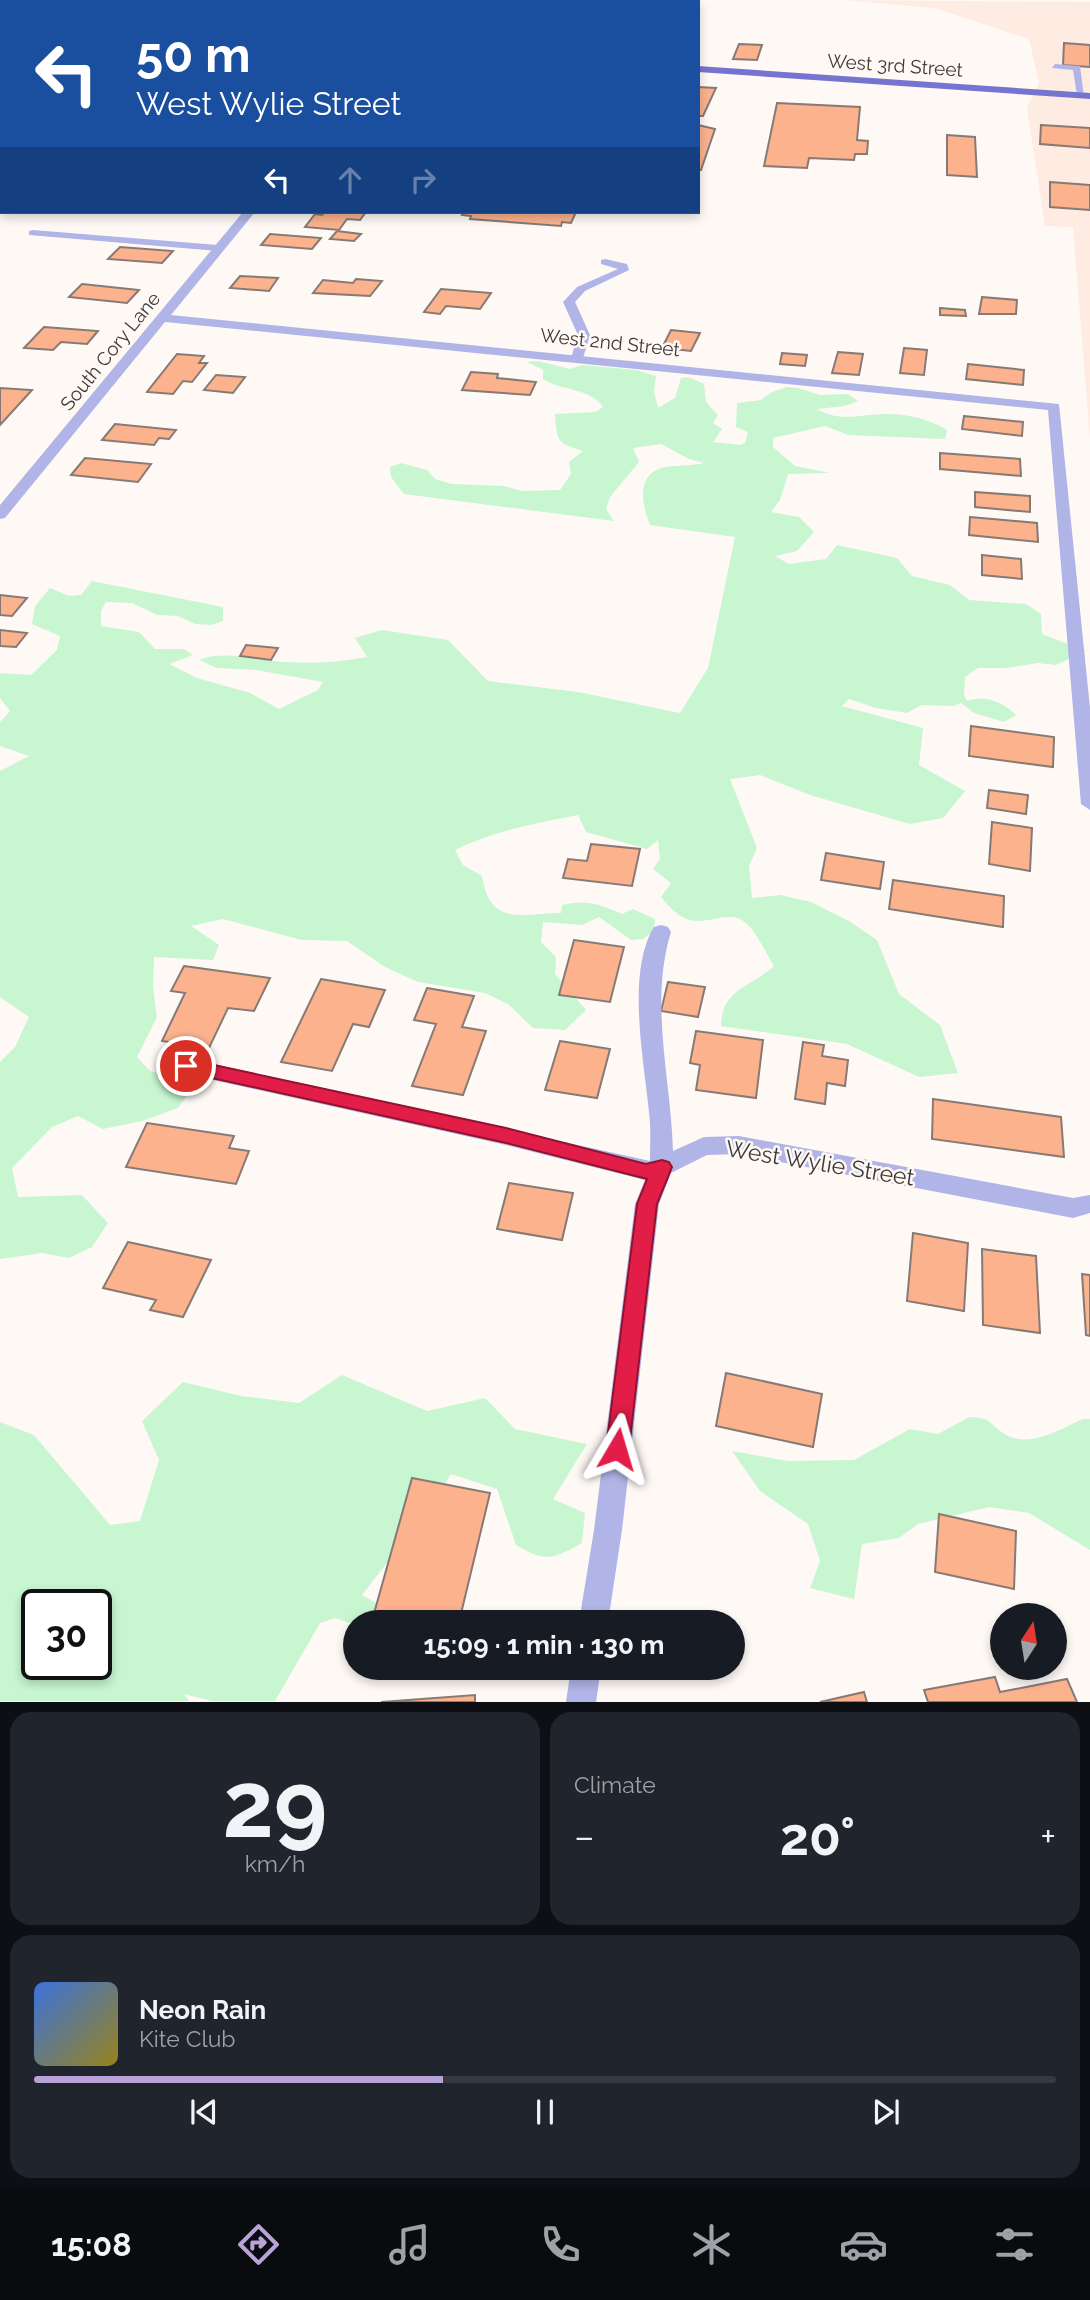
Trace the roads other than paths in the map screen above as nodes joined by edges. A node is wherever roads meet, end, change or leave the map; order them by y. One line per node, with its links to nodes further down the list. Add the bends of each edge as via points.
1 (1055, 66): 4 (lane, via 1077,68)
2 (700, 69): 4 (main road, West 3rd Street)
3 (700, 78): 5 (main road, West 3rd Street)
4 (1085, 95)
5 (1090, 104)
6 (247, 214): 8 (street, South Cory Lane)
7 (33, 233): 8 (lane)
8 (218, 248): 10 (street, South Cory Lane)
9 (605, 262): 11 (lane, via 624,270 581,289 569,302 586,338)
10 (163, 318): 11 (street, West 2nd Street); 12 (street, South Cory Lane)
11 (577, 358): 13 (street, West 2nd Street, via 1054,407)
12 (0, 515)
13 (1090, 804)
14 (661, 932): 16 (street, via 652,960 650,1023)
15 (186, 1066): 16 (street, West Wylie Street, via 646,1171)
16 (662, 1167): 17 (street, West Wylie Street, via 704,1146 739,1145 1073,1208); 18 (street, via 647,1204)
17 (1090, 1204)
18 (595, 1610)
19 (584, 1680): 20 (street)
20 (581, 1702)

